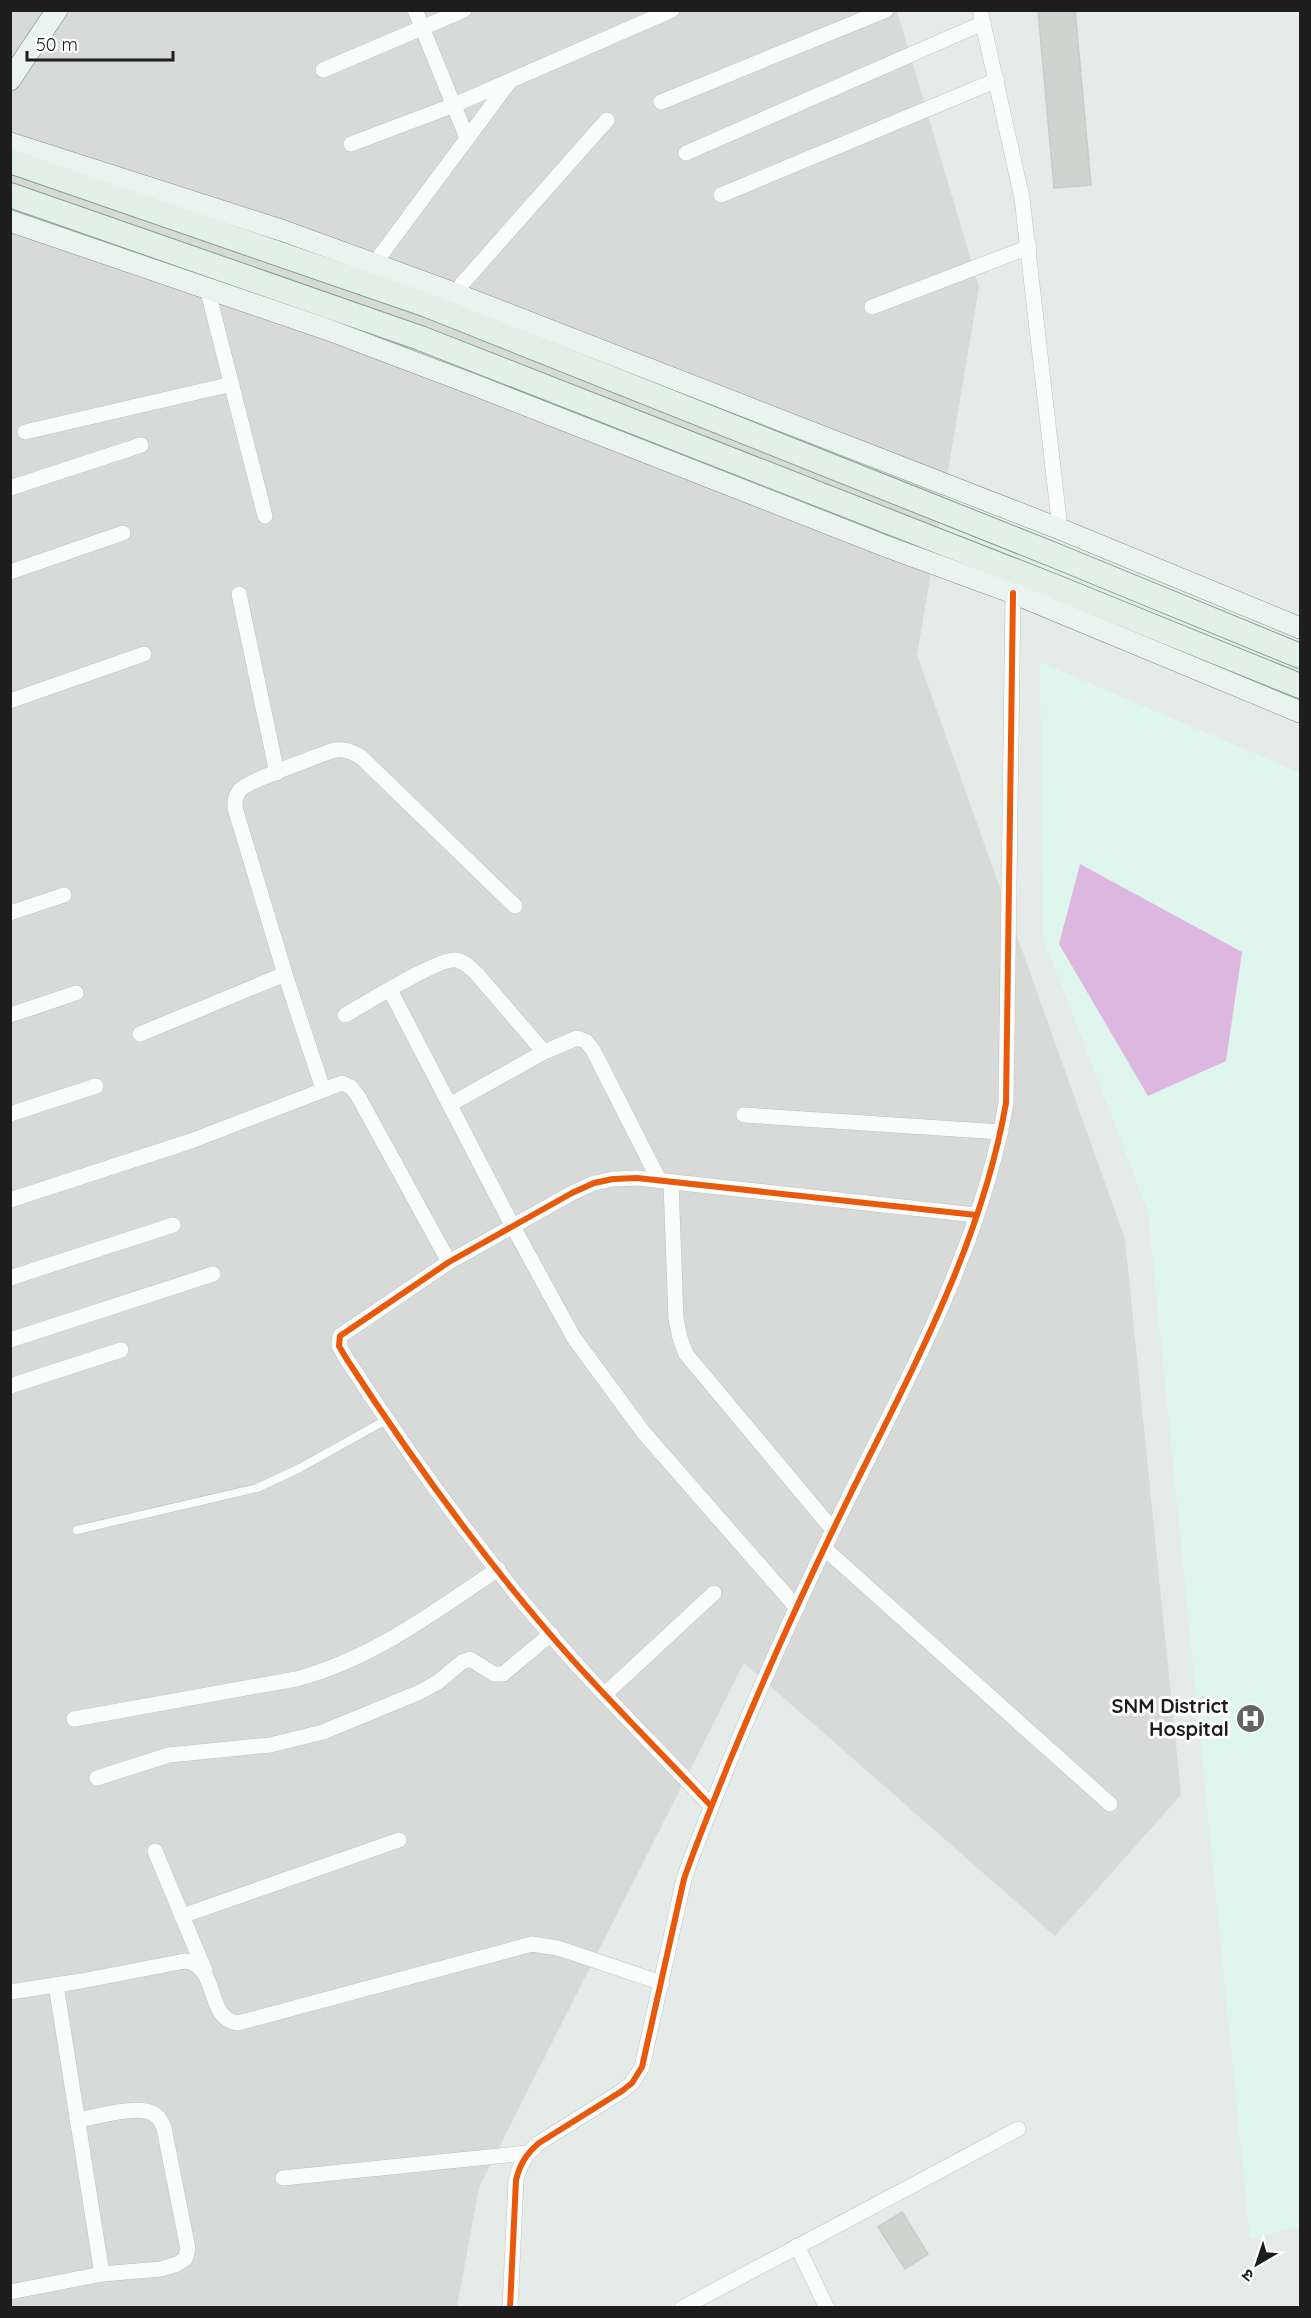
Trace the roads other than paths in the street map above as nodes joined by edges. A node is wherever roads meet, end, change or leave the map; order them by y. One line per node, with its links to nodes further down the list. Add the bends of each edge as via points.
1 (57, 10): 9 (main road)
2 (415, 10): 7 (street)
3 (464, 10): 7 (street)
4 (672, 10): 10 (street)
5 (886, 10): 12 (street)
6 (982, 16): 11 (street); 18 (street)
7 (422, 28): 8 (street); 13 (street)
8 (323, 70)
9 (10, 80)
10 (511, 80): 13 (street); 15 (street)
11 (997, 80): 21 (street); 23 (street)
12 (661, 102)
13 (454, 105): 15 (street); 17 (street)
14 (607, 120): 26 (street)
15 (467, 138): 24 (street)
16 (10, 143): 24 (main road)
17 (351, 144)
18 (686, 153)
19 (10, 161): 40 (main road, via 427,305)
20 (10, 195): 41 (main road, via 420,338)
21 (721, 195)
22 (10, 221): 25 (main road)
23 (1029, 247): 27 (street); 33 (street)
24 (374, 264): 26 (main road)
25 (207, 288): 28 (street); 36 (main road, via 326,329)
26 (454, 293): 33 (main road)
27 (872, 307)
28 (231, 384): 29 (street); 32 (street)
29 (26, 432)
30 (141, 445): 31 (street)
31 (10, 488)
32 (265, 516)
33 (1060, 530): 38 (main road)
34 (123, 533): 35 (street)
35 (10, 572)
36 (1013, 593): 43 (main road); 60 (street, via 1006,1104)
37 (239, 594): 44 (street)
38 (1300, 628)
39 (144, 654): 42 (street)
40 (1300, 656)
41 (1300, 687)
42 (10, 701)
43 (1300, 712)
44 (277, 773): 46 (street, via 331,751 350,750); 48 (street, via 238,792 235,808)
45 (64, 895): 47 (street)
46 (515, 906)
47 (10, 913)
48 (285, 974): 53 (street); 56 (street)
49 (390, 990): 52 (street); 54 (street, via 438,964 456,960 466,964); 57 (street)
50 (76, 993): 51 (street)
51 (10, 1015)
52 (345, 1015)
53 (141, 1034)
54 (544, 1052): 57 (street); 61 (street, via 566,1040 586,1041)
55 (96, 1086): 58 (street)
56 (323, 1089): 62 (street, via 191,1142); 66 (street, via 342,1083 351,1087)
57 (451, 1104): 65 (street)
58 (10, 1114)
59 (744, 1115): 60 (street)
60 (1001, 1132): 63 (street)
61 (665, 1181): 63 (street); 65 (street, via 637,1178 594,1183); 74 (street, via 676,1319 686,1354)
62 (10, 1200)
63 (976, 1215): 74 (street, via 933,1326)
64 (173, 1225): 68 (street)
65 (512, 1225): 66 (street); 78 (street, via 574,1338 618,1400)
66 (449, 1262): 72 (street, via 340,1336 342,1352)
67 (213, 1274): 69 (street)
68 (10, 1278)
69 (10, 1340)
70 (121, 1350): 71 (street)
71 (10, 1386)
72 (386, 1420): 73 (lane, via 257,1488); 76 (street, via 448,1508)
73 (77, 1530)
74 (833, 1530): 75 (street)
75 (824, 1548): 78 (street); 83 (street)
76 (498, 1569): 79 (street); 81 (street, via 391,1641 321,1672)
77 (714, 1593): 80 (street)
78 (797, 1608): 84 (street)
79 (551, 1634): 80 (street); 82 (street, via 503,1674 494,1674 470,1659 420,1692 322,1732 260,1746 169,1755)
80 (605, 1694): 84 (street)
81 (74, 1719)
82 (97, 1778)
83 (1110, 1804)
84 (711, 1806): 89 (street, via 684,1879)
85 (399, 1840): 87 (street)
86 (155, 1851): 87 (street)
87 (182, 1916): 88 (street)
88 (206, 1974): 89 (street, via 224,2017 238,2023 531,1944 558,1948); 90 (street, via 192,1961 185,1961)
89 (662, 1983): 94 (street, via 642,2067 632,2083)
90 (56, 1985): 91 (street); 92 (street)
91 (10, 1992)
92 (77, 2120): 97 (street); 97 (street, via 141,2109 160,2118 188,2248 185,2259 177,2264)
93 (1018, 2129): 96 (street)
94 (527, 2153): 95 (street); 99 (street, via 516,2180)
95 (284, 2178)
96 (797, 2246): 100 (street); 101 (street)
97 (102, 2274): 98 (street)
98 (10, 2292)
99 (510, 2307)
100 (682, 2307)
101 (827, 2307)

